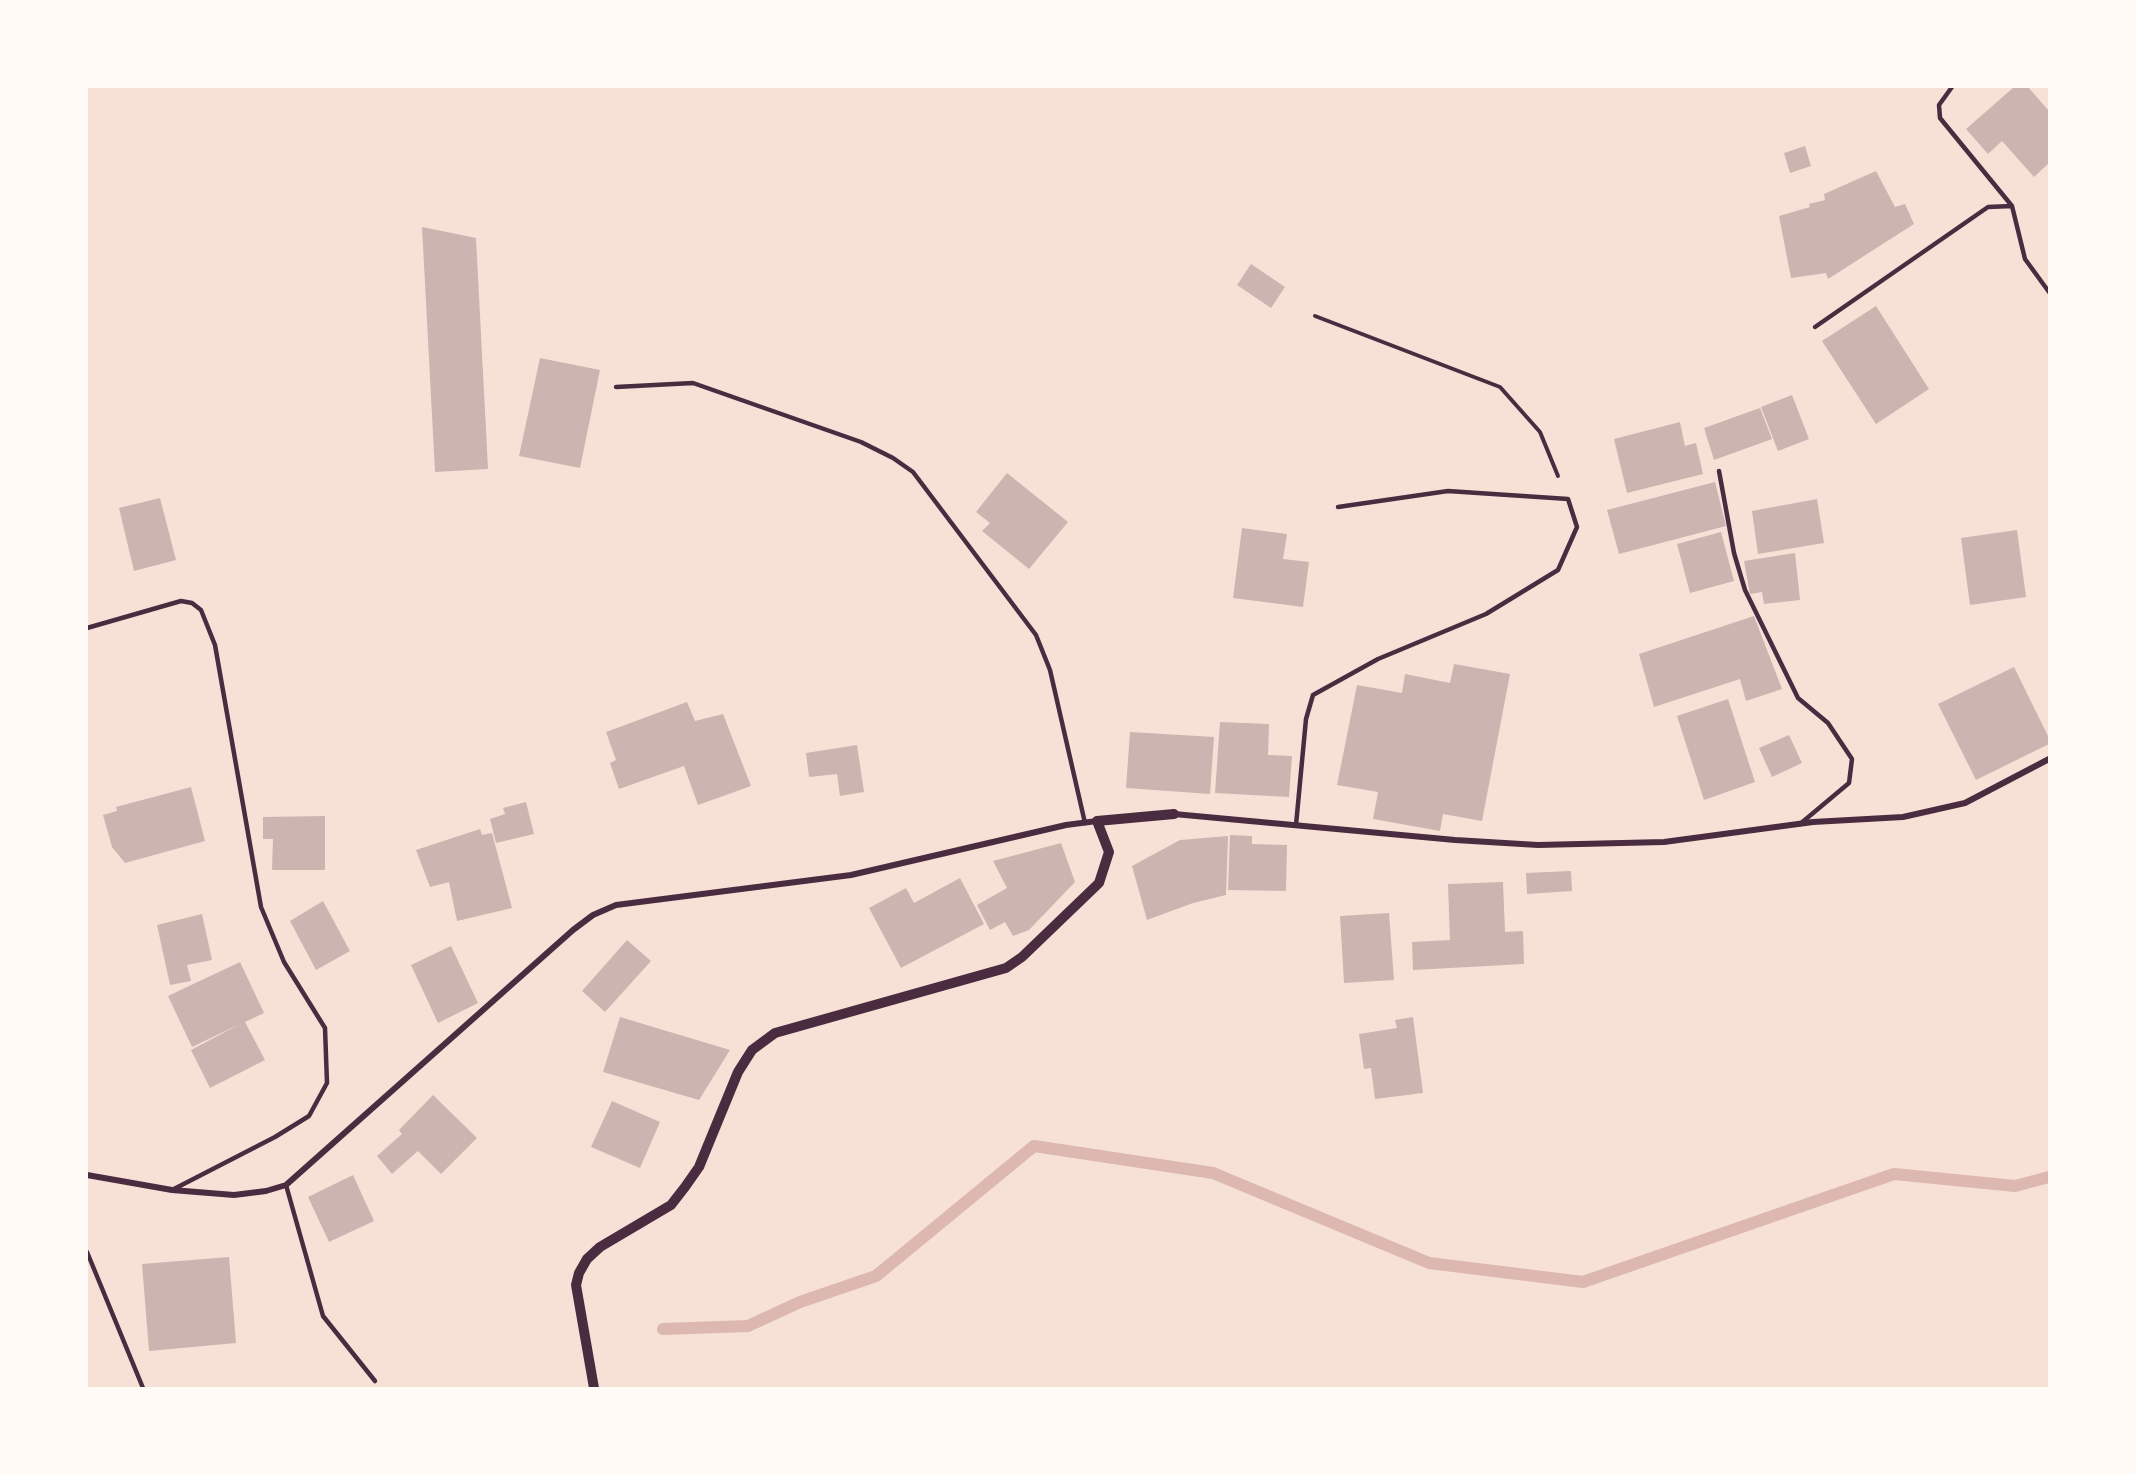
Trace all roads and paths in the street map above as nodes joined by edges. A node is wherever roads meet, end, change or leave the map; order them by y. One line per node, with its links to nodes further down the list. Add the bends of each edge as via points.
1 (1952, 87): 2 (lane, via 1939,105 1940,118)
2 (2012, 206): 3 (lane, via 2025,260); 5 (lane, via 1988,207)
3 (2049, 292)
4 (1315, 316): 8 (path, via 1500,387 1540,432)
5 (1815, 327)
6 (616, 387): 14 (lane, via 693,382 861,442 913,472 1036,635 1050,670)
7 (1719, 471): 15 (lane, via 1745,590 1798,699 1828,723 1852,759 1849,783)
8 (1568, 499): 9 (lane, via 1448,491); 16 (lane, via 1577,527 1558,570 1486,614 1378,659 1313,695 1306,719)
9 (1338, 507)
10 (87, 628): 19 (lane, via 181,601 201,610 215,645 261,907 284,962 324,1028 327,1083 309,1116)
11 (2049, 759): 15 (street, via 1965,804 1903,817)
12 (1174, 814): 13 (street); 16 (street)
13 (1097, 821): 14 (street); 23 (street, via 1109,852 1099,883 1006,968 775,1033 752,1050 738,1072 699,1167 686,1187 671,1205 600,1247 579,1273 576,1286)
14 (1085, 823): 18 (street, via 851,875 616,905 593,915)
15 (1800, 824): 16 (street, via 1664,842 1538,845)
16 (1296, 825)
17 (87, 1175): 19 (street)
18 (286, 1185): 19 (street, via 234,1195); 21 (lane, via 323,1316)
19 (172, 1190)
20 (87, 1252): 22 (lane)
21 (375, 1381)
22 (143, 1388)
23 (594, 1388)

